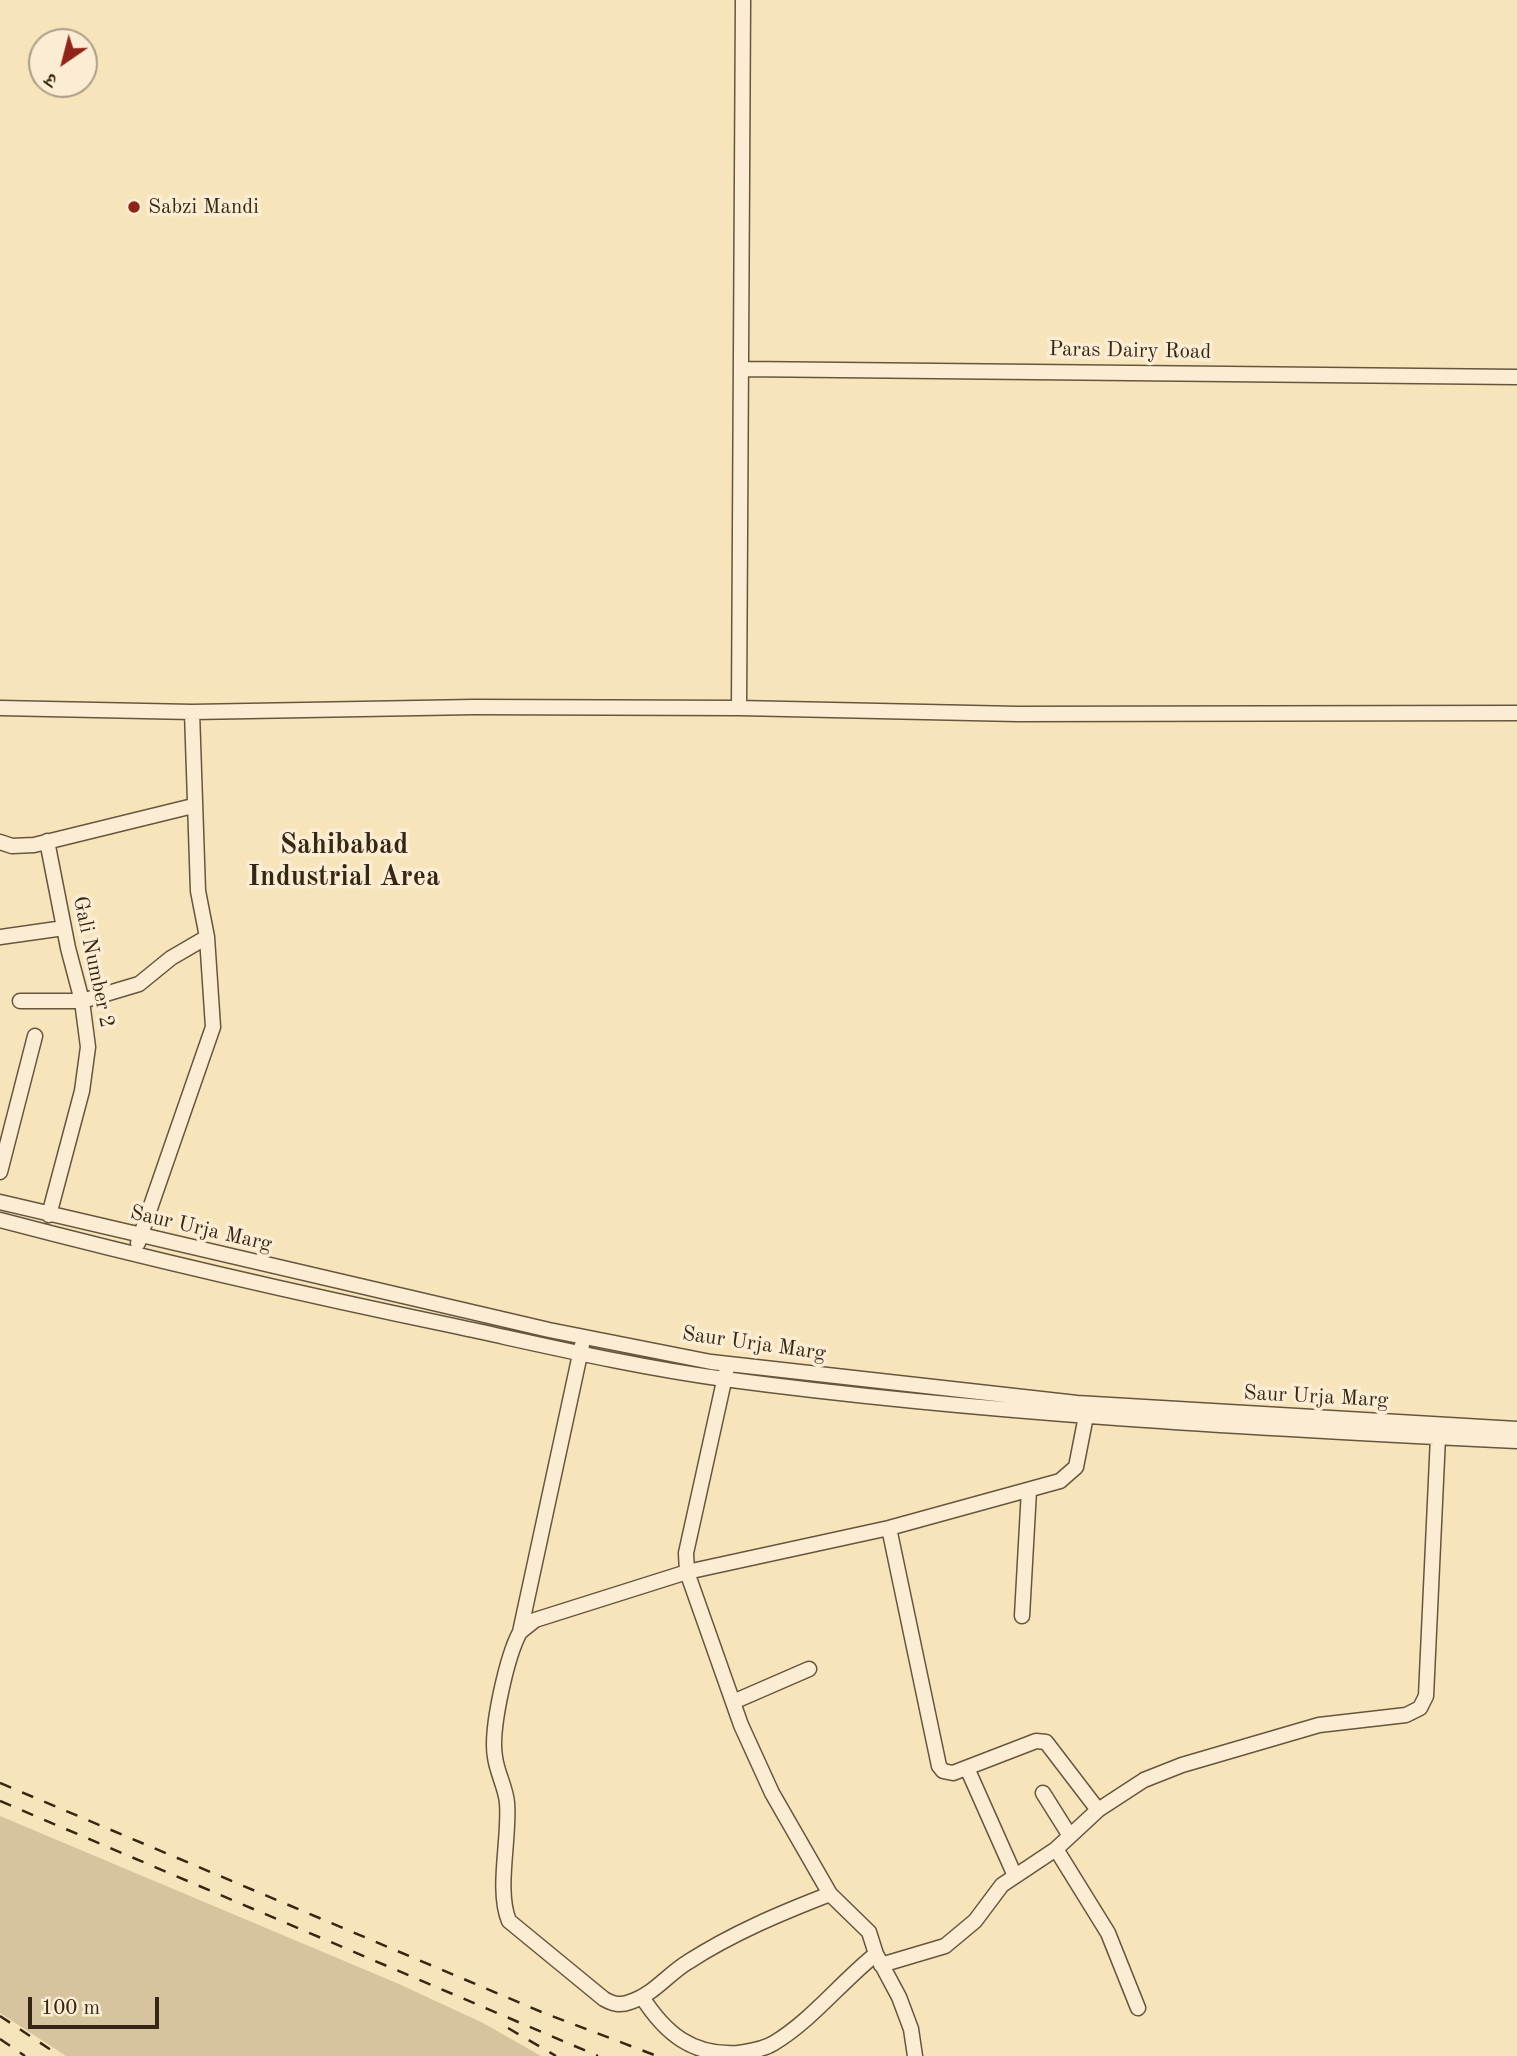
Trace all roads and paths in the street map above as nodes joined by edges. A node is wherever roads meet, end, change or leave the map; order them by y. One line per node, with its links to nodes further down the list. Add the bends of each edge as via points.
1 (743, 0): 2 (street)
2 (743, 369): 3 (street, Paras Dairy Road); 5 (street)
3 (1517, 377)
4 (0, 708): 6 (street)
5 (739, 708): 6 (street, via 474,706); 7 (street, via 1018,714)
6 (191, 712): 8 (street)
7 (1517, 713)
8 (193, 806): 9 (street); 13 (street)
9 (47, 841): 10 (street, via 22,847); 11 (street, Gali Number 2)
10 (0, 842)
11 (64, 928): 12 (street); 15 (street, Gali Number 2)
12 (0, 937)
13 (206, 937): 15 (street, via 139,985); 21 (street, via 213,1027)
14 (20, 1001): 15 (street)
15 (82, 1001): 19 (street, Gali Number 2, via 88,1061)
16 (35, 1036): 17 (street)
17 (0, 1172)
18 (0, 1202): 19 (street, Saur Urja Marg)
19 (49, 1215): 21 (street, Saur Urja Marg)
20 (0, 1220): 22 (street, Saur Urja Marg)
21 (140, 1237): 22 (street); 23 (street, Saur Urja Marg)
22 (133, 1255): 24 (street, Saur Urja Marg)
23 (583, 1337): 24 (street); 25 (street, Saur Urja Marg)
24 (580, 1354): 26 (street, Saur Urja Marg); 35 (street)
25 (728, 1363): 26 (street); 28 (street, Saur Urja Marg, via 1087,1404)
26 (724, 1379): 27 (street, Saur Urja Marg, via 865,1397); 33 (street, via 686,1553)
27 (1086, 1416): 29 (street, Saur Urja Marg); 31 (street, via 1076,1467 1060,1481)
28 (1517, 1429)
29 (1438, 1437): 30 (street, Saur Urja Marg); 40 (street, via 1426,1696 1420,1708 1406,1715 1319,1725 1182,1765 1144,1780)
30 (1517, 1441)
31 (1029, 1490): 32 (street); 34 (street)
32 (889, 1528): 33 (street); 38 (street, via 939,1766 948,1773)
33 (687, 1572): 35 (street, via 535,1620); 37 (street)
34 (1022, 1616)
35 (520, 1632): 46 (street, via 493,1741 507,1802 505,1911 515,1927 604,2000 621,2004)
36 (809, 1669): 37 (street)
37 (733, 1702): 44 (street, via 772,1793)
38 (967, 1768): 40 (street, via 1036,1741 1046,1742); 43 (street)
39 (1043, 1793): 41 (street)
40 (1098, 1810): 41 (street)
41 (1070, 1836): 42 (street)
42 (1056, 1849): 43 (street); 47 (street, via 1108,1933)
43 (1016, 1876): 45 (street, via 996,1890 975,1921 945,1946)
44 (830, 1894): 45 (street, via 864,1925); 46 (street, via 722,1941)
45 (878, 1959): 46 (street, via 776,2043 757,2050 723,2055 694,2050 663,2026); 48 (street, via 899,1997)
46 (642, 1997)
47 (1138, 2008)
48 (915, 2056)

